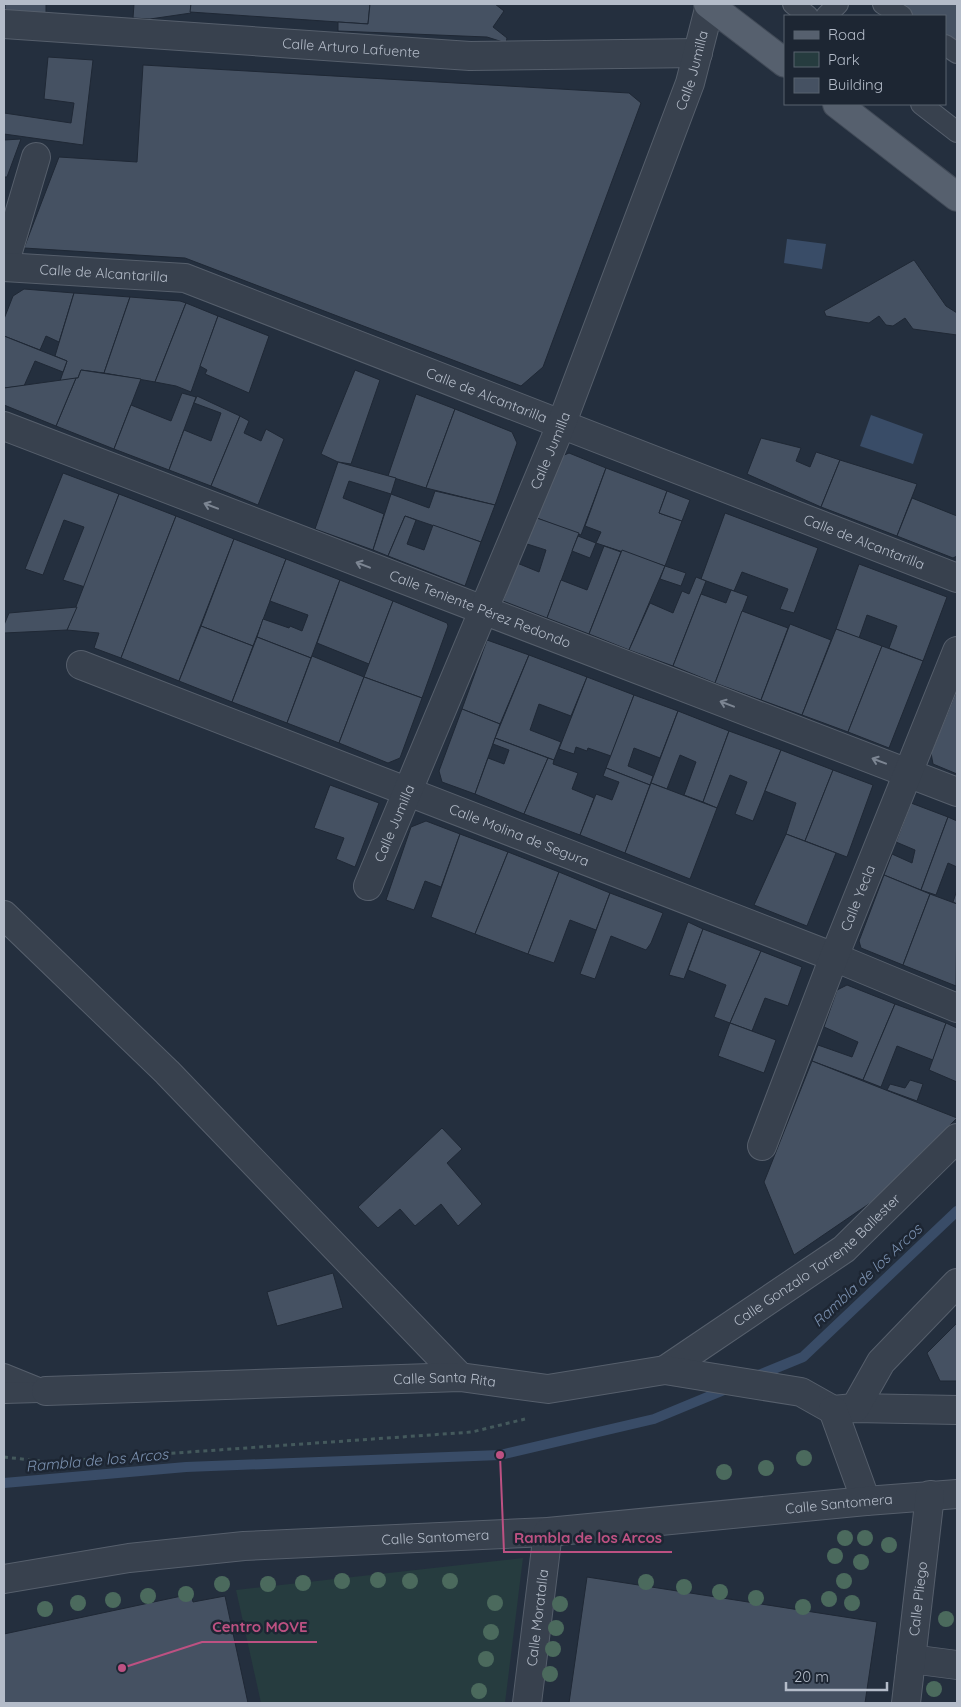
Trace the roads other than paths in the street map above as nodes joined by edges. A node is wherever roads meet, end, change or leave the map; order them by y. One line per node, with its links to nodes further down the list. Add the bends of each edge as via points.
1 (709, 4): 10 (street, Calle Jumilla); 12 (main road)
2 (793, 4): 5 (lane)
3 (838, 4): 6 (lane)
4 (883, 4): 7 (lane)
5 (807, 15)
6 (827, 15)
7 (900, 15)
8 (4, 24): 10 (street, Calle Arturo Lafuente, via 470,56)
9 (946, 46): 11 (lane)
10 (698, 53): 19 (street, Calle Jumilla, via 690,83)
11 (957, 53)
12 (784, 62)
13 (838, 105): 17 (main road)
14 (922, 105): 15 (lane)
15 (957, 132)
16 (36, 157): 18 (street)
17 (957, 197)
18 (4, 266): 19 (street, Calle de Alcantarilla, via 185,278)
19 (561, 425): 21 (street, Calle de Alcantarilla); 22 (street, Calle Jumilla)
20 (4, 426): 22 (street, Calle Teniente Pérez Redondo, one-way to 20)
21 (957, 578)
22 (482, 610): 25 (street, Calle Teniente Pérez Redondo, one-way to 22); 26 (street, Calle Jumilla)
23 (957, 651): 25 (street, Calle Yecla)
24 (81, 665): 26 (street, Calle Molina de Segura)
25 (908, 772): 27 (street, Calle Teniente Pérez Redondo); 30 (street, Calle Yecla)
26 (408, 791): 28 (street, Calle Jumilla); 30 (street, Calle Molina de Segura)
27 (957, 792)
28 (368, 886)
29 (4, 915): 37 (street, via 168,1072)
30 (834, 957): 31 (street, Calle Molina de Segura); 33 (street, Calle Yecla)
31 (957, 1008)
32 (957, 1138): 35 (street, Calle Gonzalo Torrente Ballester, via 844,1249)
33 (762, 1146)
34 (957, 1283): 40 (street, via 881,1362)
35 (665, 1370): 37 (street, Calle Santa Rita, via 548,1390); 40 (street, Calle Santa Rita, via 801,1392)
36 (4, 1374): 38 (lane)
37 (460, 1377): 38 (street, Calle Santa Rita)
38 (46, 1391): 39 (lane)
39 (4, 1394)
40 (844, 1409): 41 (street, Calle Santa Rita); 44 (street)
41 (957, 1410)
42 (957, 1494): 43 (street, Calle Santomera)
43 (930, 1495): 44 (street, Calle Santomera); 47 (street, Calle Pliego)
44 (866, 1501): 45 (street, Calle Santomera)
45 (548, 1532): 46 (street, Calle Santomera, via 244,1546 129,1558); 49 (street, Calle Moratalla)
46 (4, 1578)
47 (911, 1659): 48 (street); 50 (street, Calle Pliego)
48 (957, 1665)
49 (527, 1703)
50 (906, 1703)

